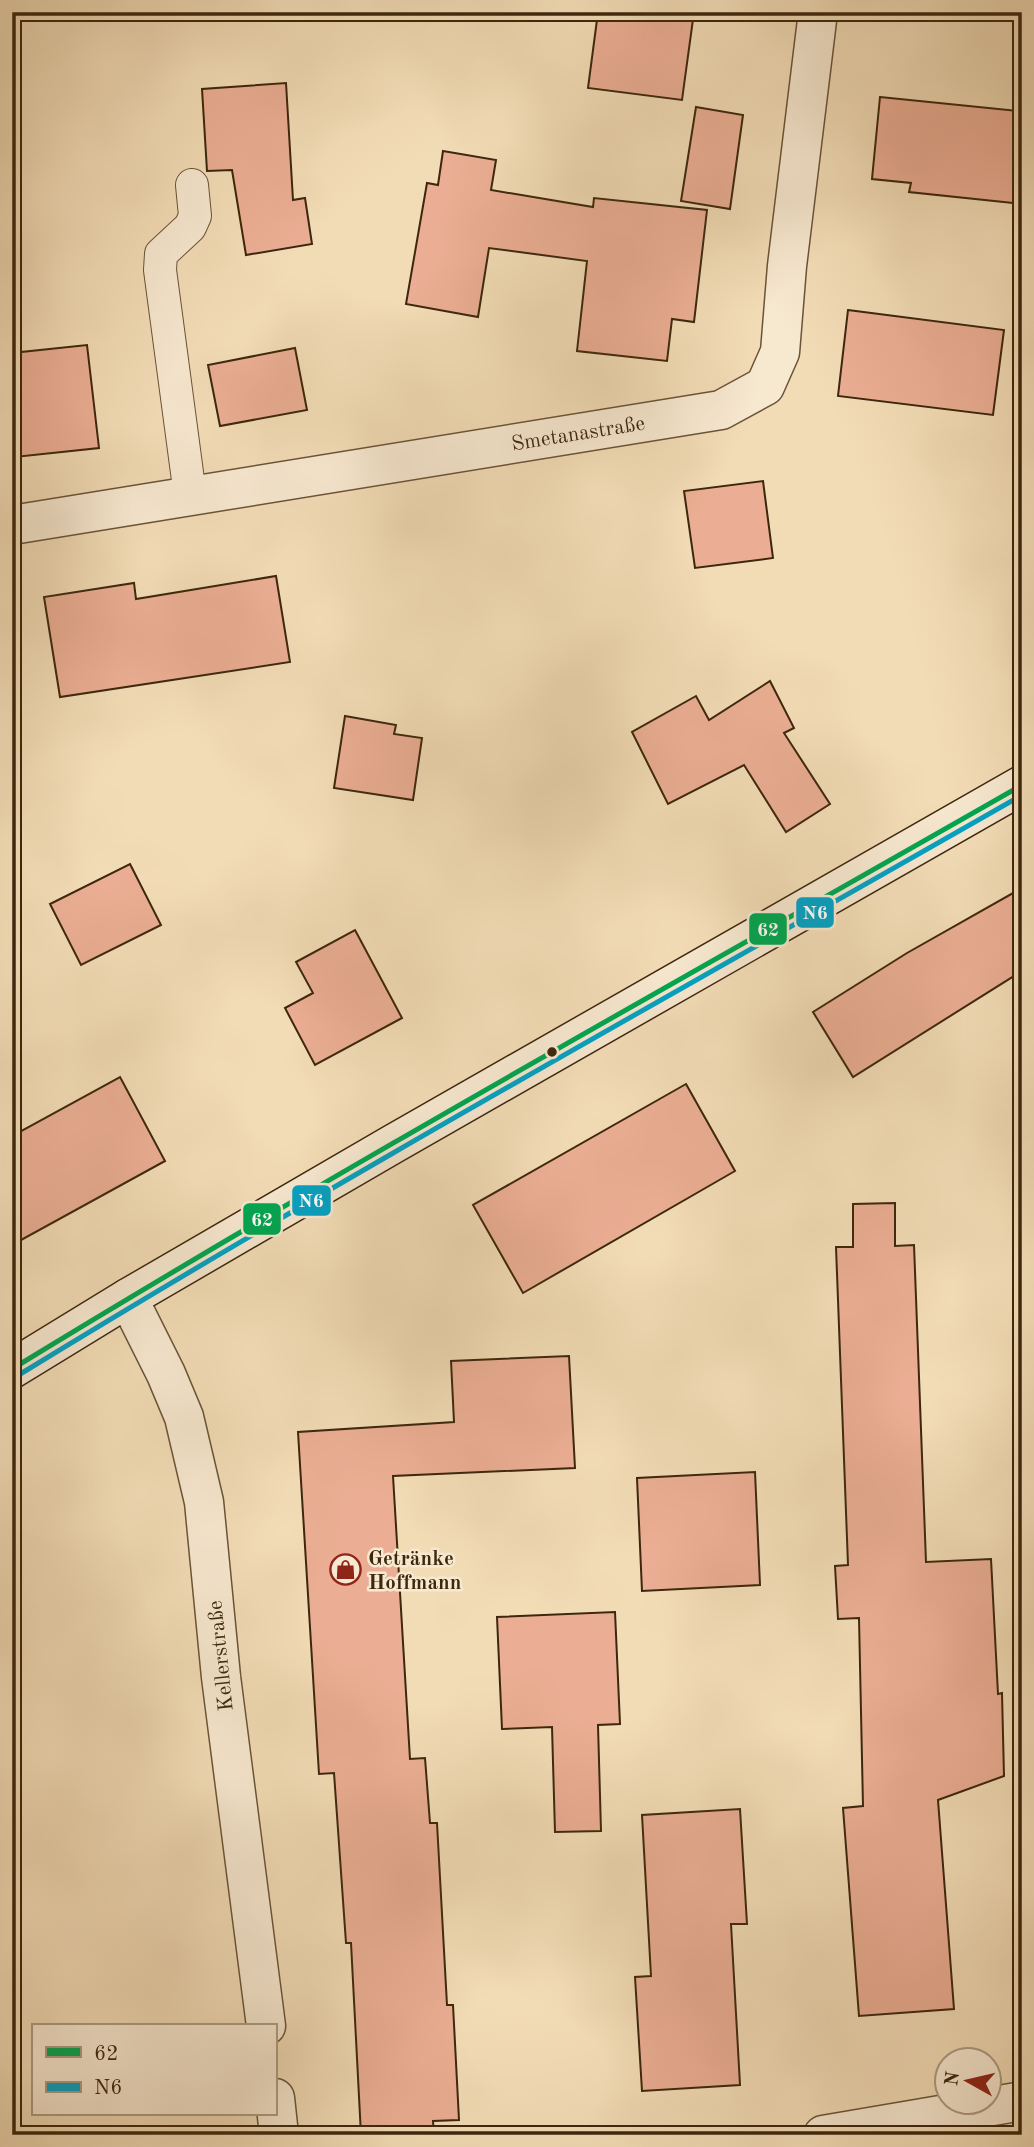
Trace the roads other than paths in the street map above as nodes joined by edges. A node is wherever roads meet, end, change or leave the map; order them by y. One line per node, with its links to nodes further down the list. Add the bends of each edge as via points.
1 (818, 12): 3 (street, Smetanastraße, via 780,352 765,386 720,410)
2 (192, 185): 3 (lane, via 195,216 190,227 161,254 160,270)
3 (190, 495): 4 (street, Smetanastraße)
4 (12, 525)
5 (1022, 785): 6 (street)
6 (128, 1298): 7 (street); 8 (street, Kellerstraße, via 184,1418 204,1502)
7 (12, 1369)
8 (265, 2024)
9 (1022, 2101): 12 (street)
10 (276, 2107): 11 (street)
11 (279, 2135)
12 (823, 2135)

